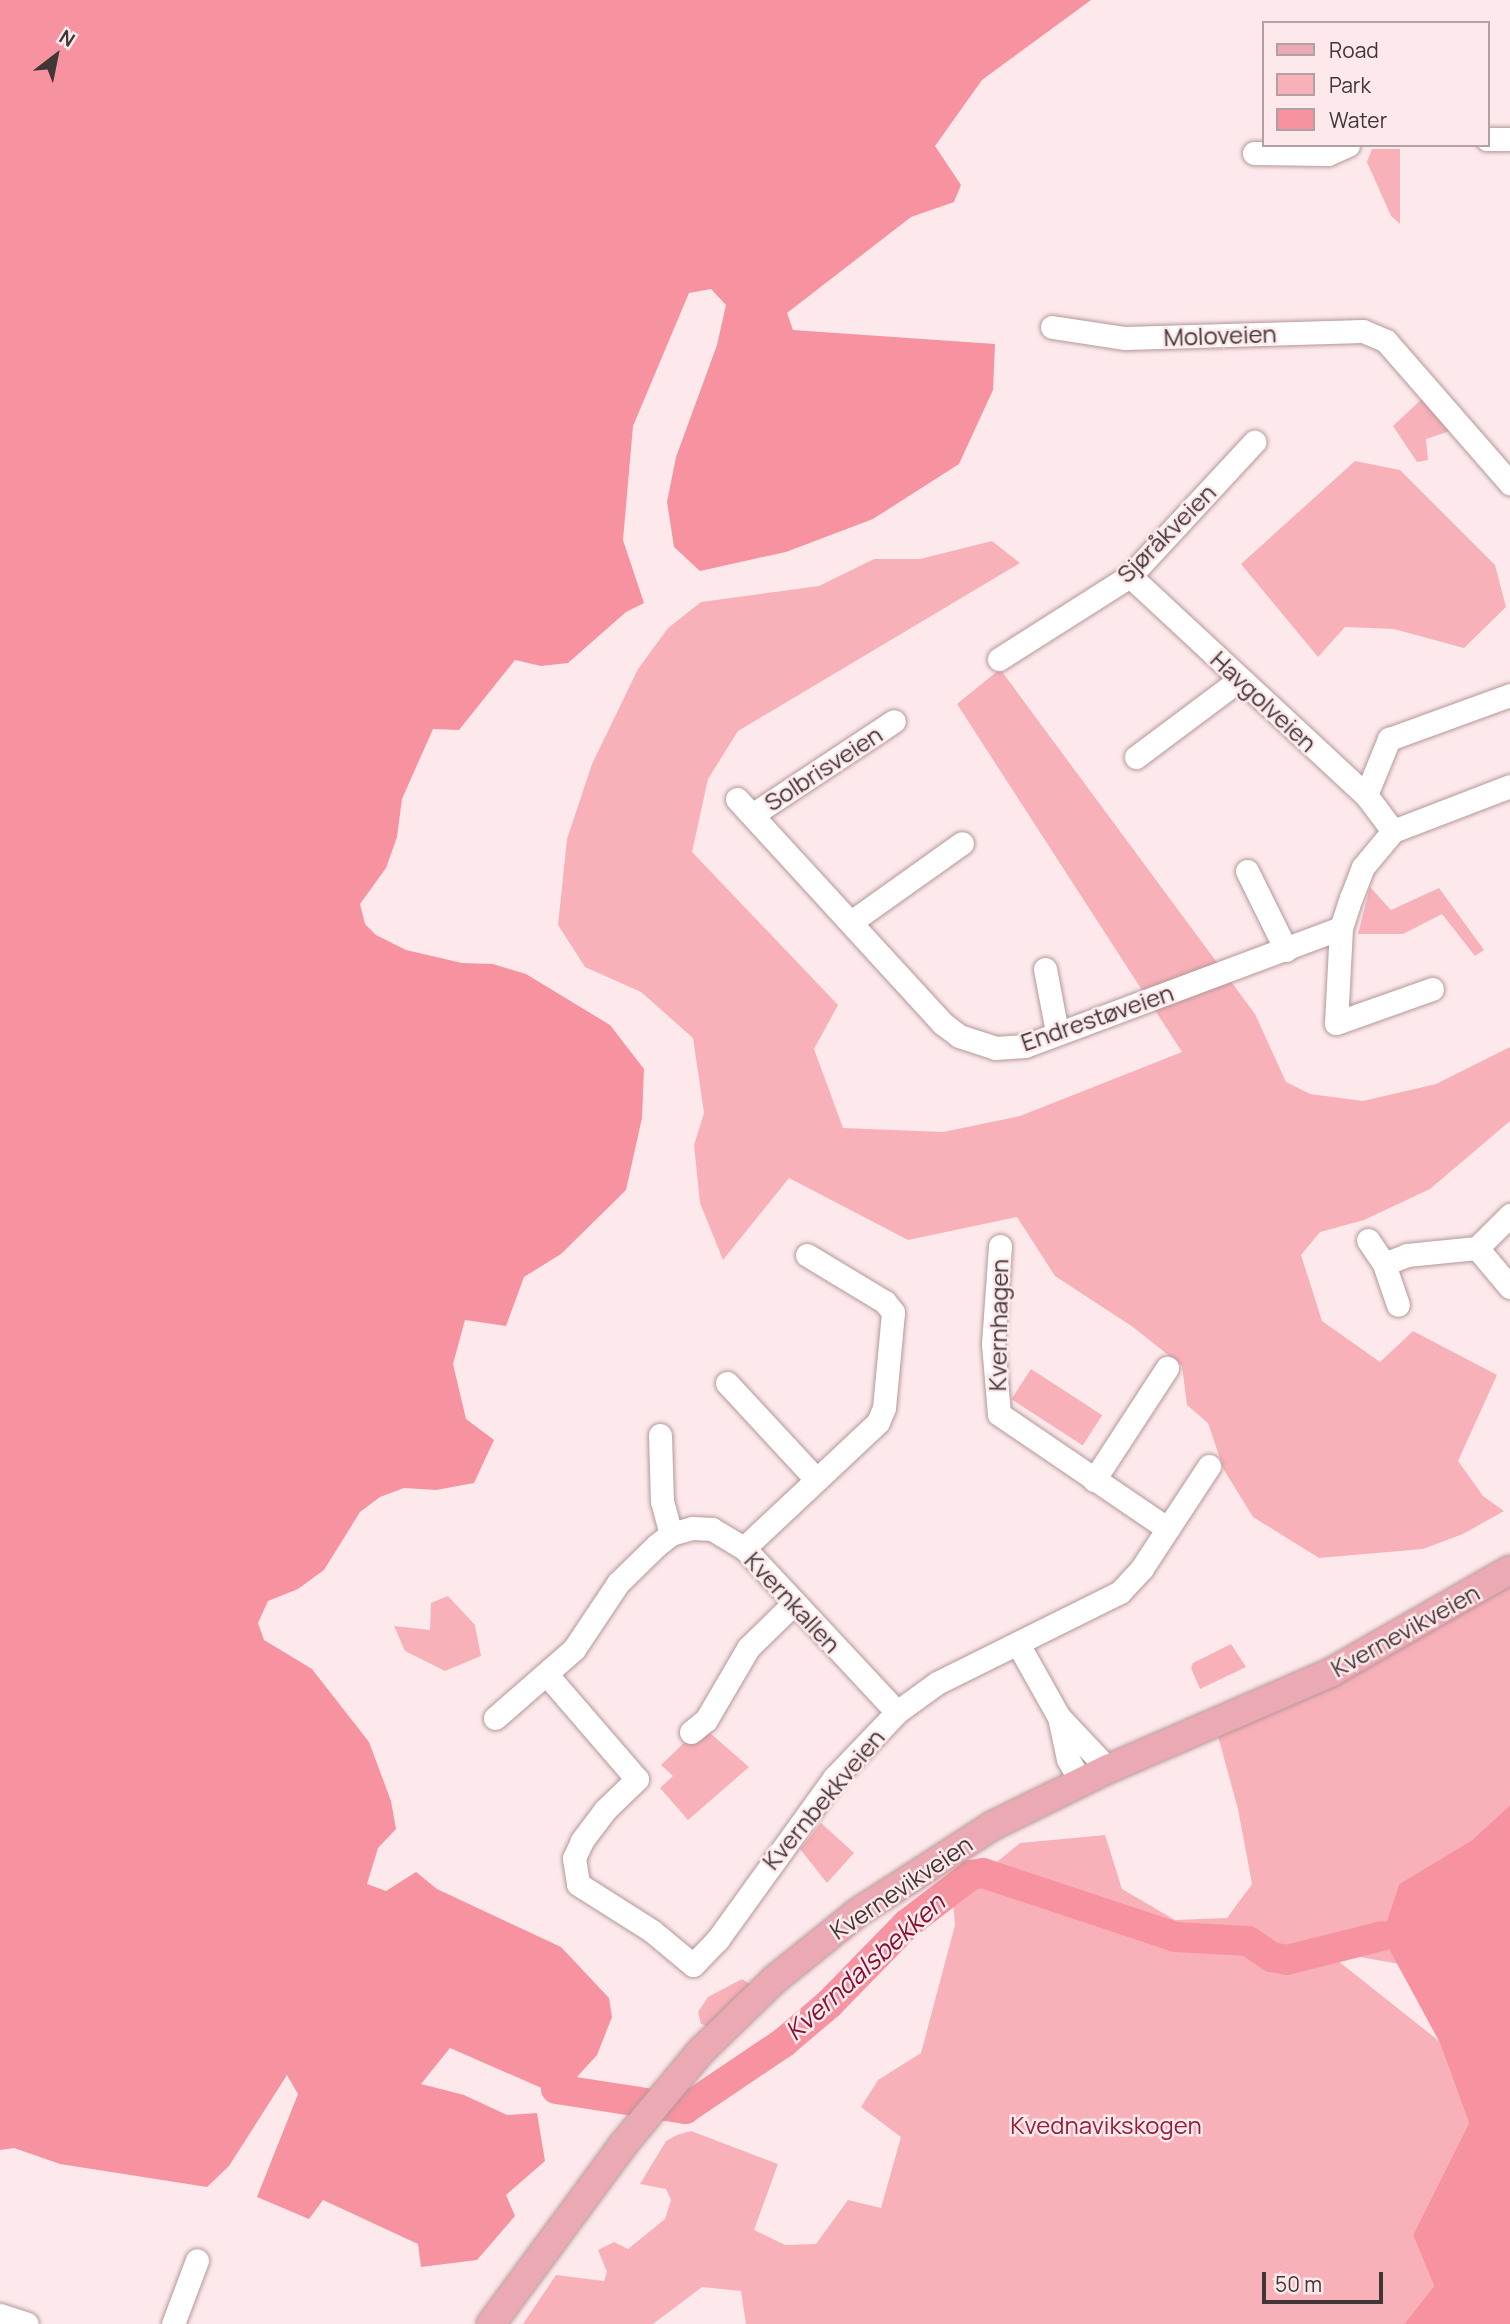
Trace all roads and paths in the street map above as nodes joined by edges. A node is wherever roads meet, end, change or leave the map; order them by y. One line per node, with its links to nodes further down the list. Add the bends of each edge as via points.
1 (1489, 139): 2 (street)
2 (1510, 139)
3 (1344, 147): 4 (street, via 1328,154)
4 (1254, 153)
5 (1052, 327): 7 (street, Moloveien, via 1135,338 1363,331 1386,341)
6 (1254, 442): 8 (street, Sjøråkveien)
7 (1510, 483)
8 (1130, 576): 9 (street, Sjøråkveien); 10 (street, Havgolveien)
9 (999, 659)
10 (1240, 680): 13 (street); 15 (street, Havgolveien)
11 (1510, 695): 15 (street, via 1389,739)
12 (894, 721): 16 (street, Solbrisveien)
13 (1136, 757)
14 (1510, 786): 17 (street)
15 (1366, 795): 17 (street, Havgolveien)
16 (744, 807): 20 (street, Endrestøveien)
17 (1393, 831): 21 (street, via 1363,867)
18 (961, 843): 20 (street)
19 (1247, 872): 22 (street)
20 (851, 922): 25 (street, Endrestøveien, via 959,1036 995,1048 1025,1046)
21 (1341, 928): 22 (street, Endrestøveien); 24 (street, via 1336,1023)
22 (1286, 950): 25 (street, Endrestøveien)
23 (1045, 969): 25 (street)
24 (1432, 989)
25 (1057, 1032)
26 (1510, 1215): 29 (street)
27 (1368, 1240): 31 (street)
28 (1000, 1246): 39 (street, Kvernhagen, via 993,1344 999,1414)
29 (1477, 1248): 31 (street, via 1407,1255); 32 (street)
30 (807, 1255): 38 (street, via 885,1302 893,1312 889,1379 878,1422)
31 (1384, 1264): 33 (street)
32 (1510, 1287)
33 (1398, 1305)
34 (1167, 1368): 39 (street)
35 (727, 1383): 38 (street)
36 (660, 1434): 41 (street, via 662,1501)
37 (1209, 1466): 40 (street, Kvernbekkveien)
38 (816, 1479): 42 (street)
39 (1094, 1480): 40 (street, Kvernhagen)
40 (1168, 1529): 45 (street, Kvernbekkveien, via 1120,1592)
41 (671, 1534): 42 (street, Kvernkallen, via 712,1529); 46 (street, via 618,1583 580,1642)
42 (744, 1548): 44 (street, Kvernkallen)
43 (1510, 1570): 51 (main road, Kvernevikveien, via 1329,1673)
44 (793, 1604): 47 (street, Kvernkallen); 50 (street, via 748,1648 706,1720)
45 (1017, 1644): 47 (street, Kvernbekkveien, via 937,1684); 48 (street)
46 (548, 1676): 47 (street, Kvernbekkveien, via 636,1779 604,1810 582,1841 574,1858 578,1884 652,1931 693,1965 718,1940 834,1778); 49 (street)
47 (897, 1712)
48 (1059, 1717): 51 (street); 52 (street, via 1068,1759)
49 (495, 1718)
50 (691, 1732)
51 (1108, 1769): 52 (main road, Kvernevikveien)
52 (1080, 1782): 57 (main road, Kvernevikveien, via 943,1854 858,1913 774,1980 658,2100)
53 (197, 2260): 56 (street)
54 (0, 2315): 55 (street)
55 (26, 2324)
56 (173, 2324)
57 (491, 2324)

